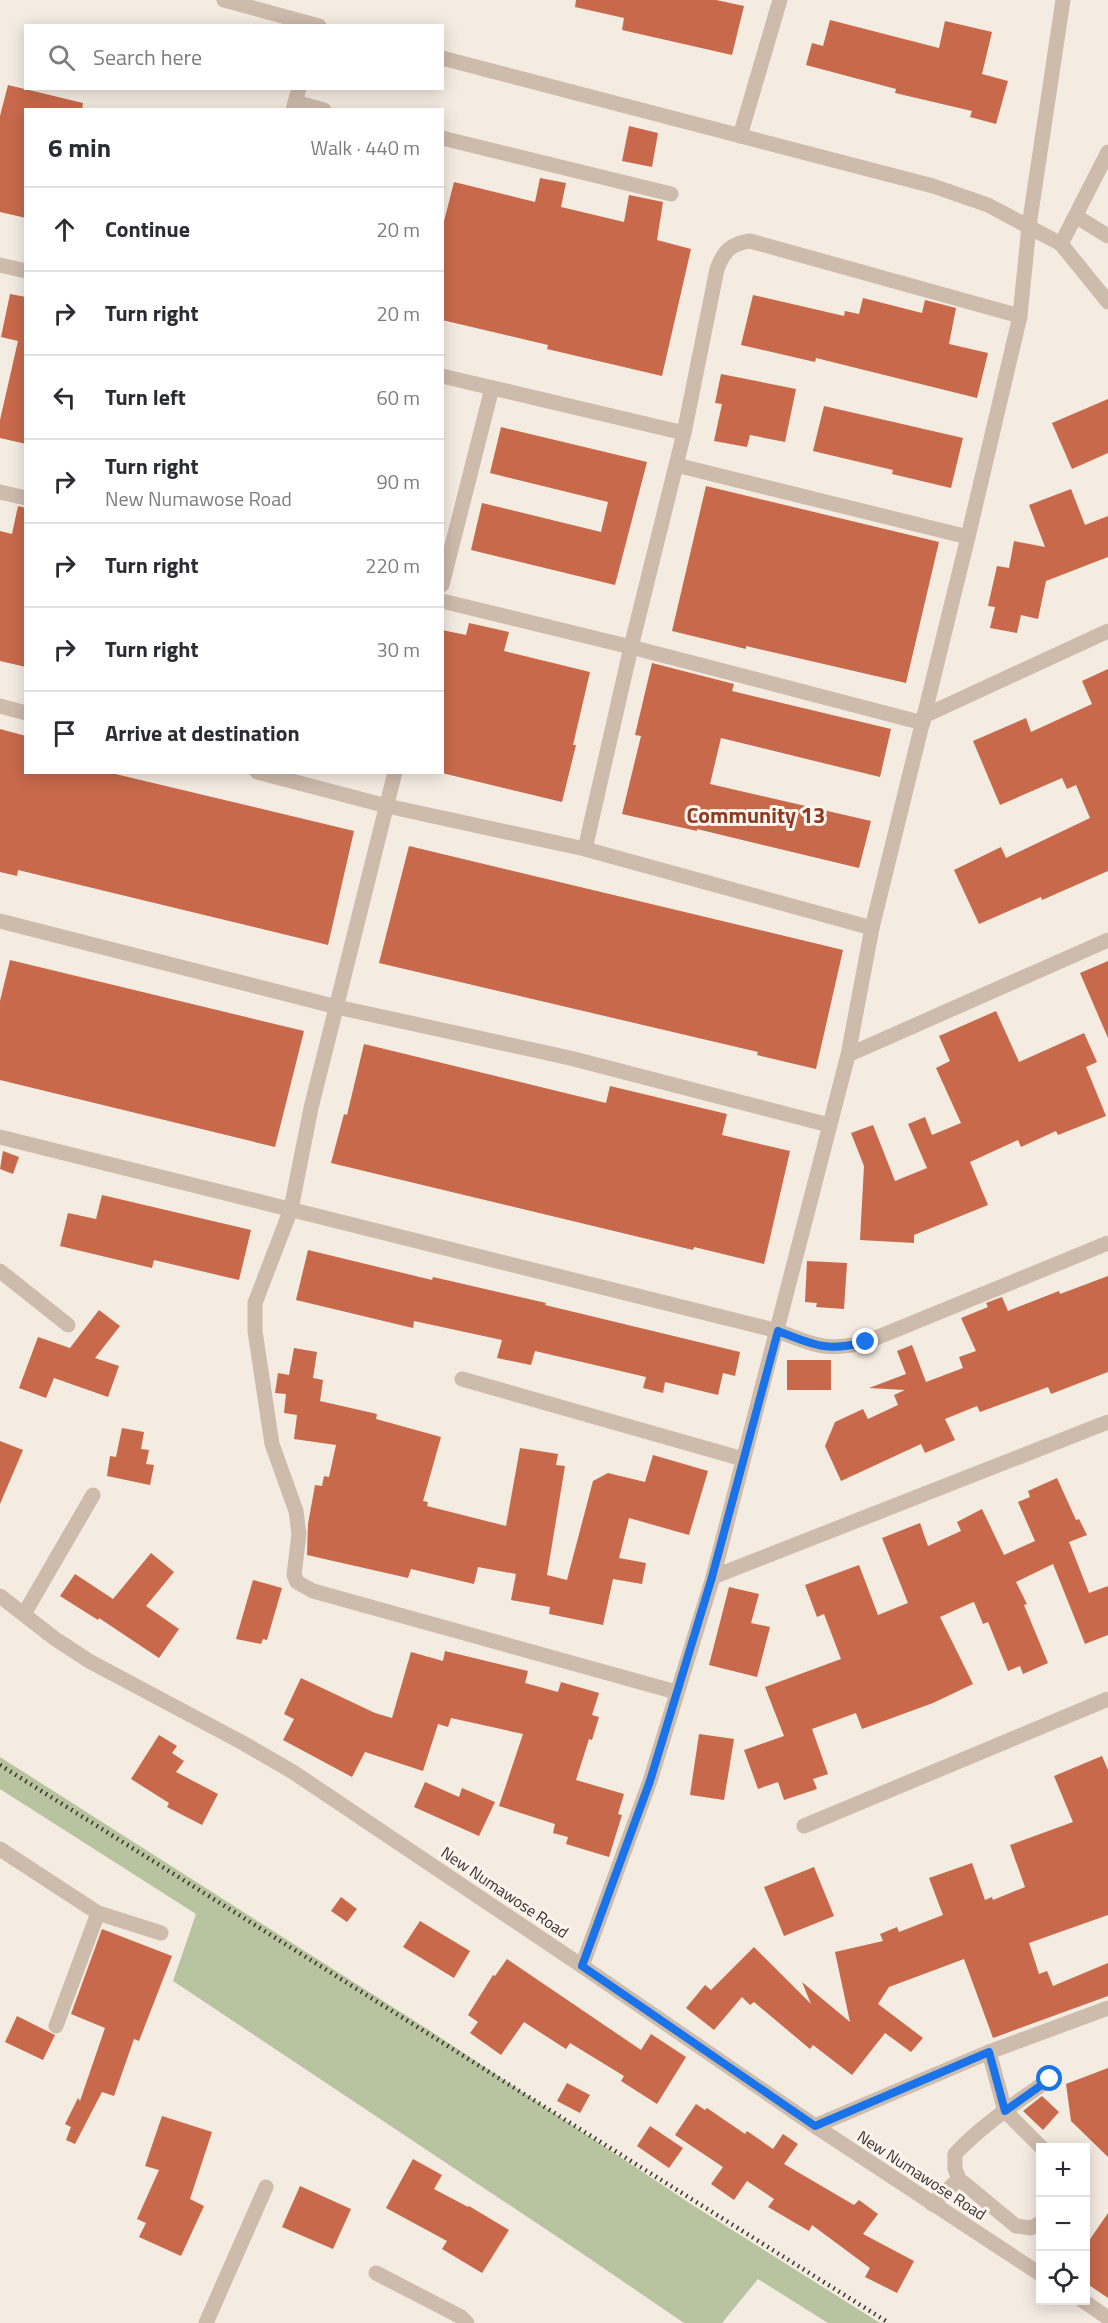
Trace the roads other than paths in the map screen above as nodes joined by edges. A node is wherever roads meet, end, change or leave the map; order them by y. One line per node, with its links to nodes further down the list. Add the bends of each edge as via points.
1 (224, 0): 4 (street)
2 (780, 0): 8 (street)
3 (1064, 0): 13 (street)
4 (312, 24)
5 (444, 59): 8 (street)
6 (296, 100): 7 (street)
7 (318, 108)
8 (740, 136): 13 (street, via 933,186 988,205)
9 (444, 138): 11 (street)
10 (1108, 152): 12 (street)
11 (671, 194)
12 (1077, 217): 14 (street); 15 (street)
13 (1029, 226): 15 (street); 19 (street)
14 (1108, 236)
15 (1061, 244): 18 (street)
16 (0, 265): 17 (street)
17 (24, 271)
18 (1108, 302)
19 (1020, 316): 22 (street, via 750,241 736,243 723,252 717,269); 26 (street)
20 (444, 376): 21 (street)
21 (492, 388): 22 (street); 27 (street)
22 (684, 433): 23 (street)
23 (676, 465): 26 (street); 30 (street)
24 (0, 492): 25 (street)
25 (24, 498)
26 (968, 537): 33 (street)
27 (444, 577)
28 (444, 601): 30 (street)
29 (1108, 631): 33 (street)
30 (631, 647): 33 (street); 37 (street)
31 (0, 706): 32 (street)
32 (24, 712)
33 (923, 720): 39 (street)
34 (266, 774): 36 (street)
35 (395, 774): 36 (street)
36 (387, 806): 37 (street); 41 (street)
37 (585, 849): 39 (street)
38 (0, 921): 41 (street)
39 (872, 928): 42 (street)
40 (1108, 940): 42 (street)
41 (337, 1007): 43 (street, via 570,1058); 45 (street)
42 (848, 1055): 43 (street)
43 (829, 1125): 49 (street)
44 (0, 1137): 45 (street)
45 (291, 1209): 49 (street); 57 (street, via 255,1303 255,1332 273,1444 296,1510 299,1534 293,1568 297,1582 313,1591)
46 (1108, 1243): 49 (street, via 866,1342 845,1347 818,1346)
47 (0, 1271): 48 (street)
48 (68, 1325)
49 (778, 1331): 52 (street)
50 (462, 1379): 52 (street)
51 (1108, 1422): 54 (street)
52 (742, 1459): 54 (street)
53 (93, 1495): 56 (street)
54 (712, 1577): 57 (street)
55 (0, 1596): 56 (street, New Numawose Road)
56 (24, 1614): 63 (street, New Numawose Road, via 89,1661 293,1772)
57 (676, 1692): 63 (street, via 650,1781)
58 (1108, 1699): 59 (street)
59 (804, 1826)
60 (0, 1849): 61 (street)
61 (98, 1913): 62 (street); 65 (street)
62 (161, 1934)
63 (582, 1966): 69 (street, New Numawose Road)
64 (1108, 2008): 66 (street)
65 (56, 2026)
66 (989, 2052): 68 (street); 69 (street)
67 (1050, 2079): 68 (street)
68 (1005, 2111): 70 (street); 71 (street, via 955,2154)
69 (815, 2126): 73 (street, New Numawose Road)
70 (1037, 2143)
71 (959, 2179): 73 (street); 74 (street, via 1017,2226)
72 (266, 2187): 79 (street)
73 (932, 2204): 75 (street, New Numawose Road)
74 (1036, 2226)
75 (1036, 2271)
76 (376, 2273): 80 (street)
77 (1088, 2305): 78 (street)
78 (1108, 2318)
79 (206, 2323)
80 (467, 2323)

